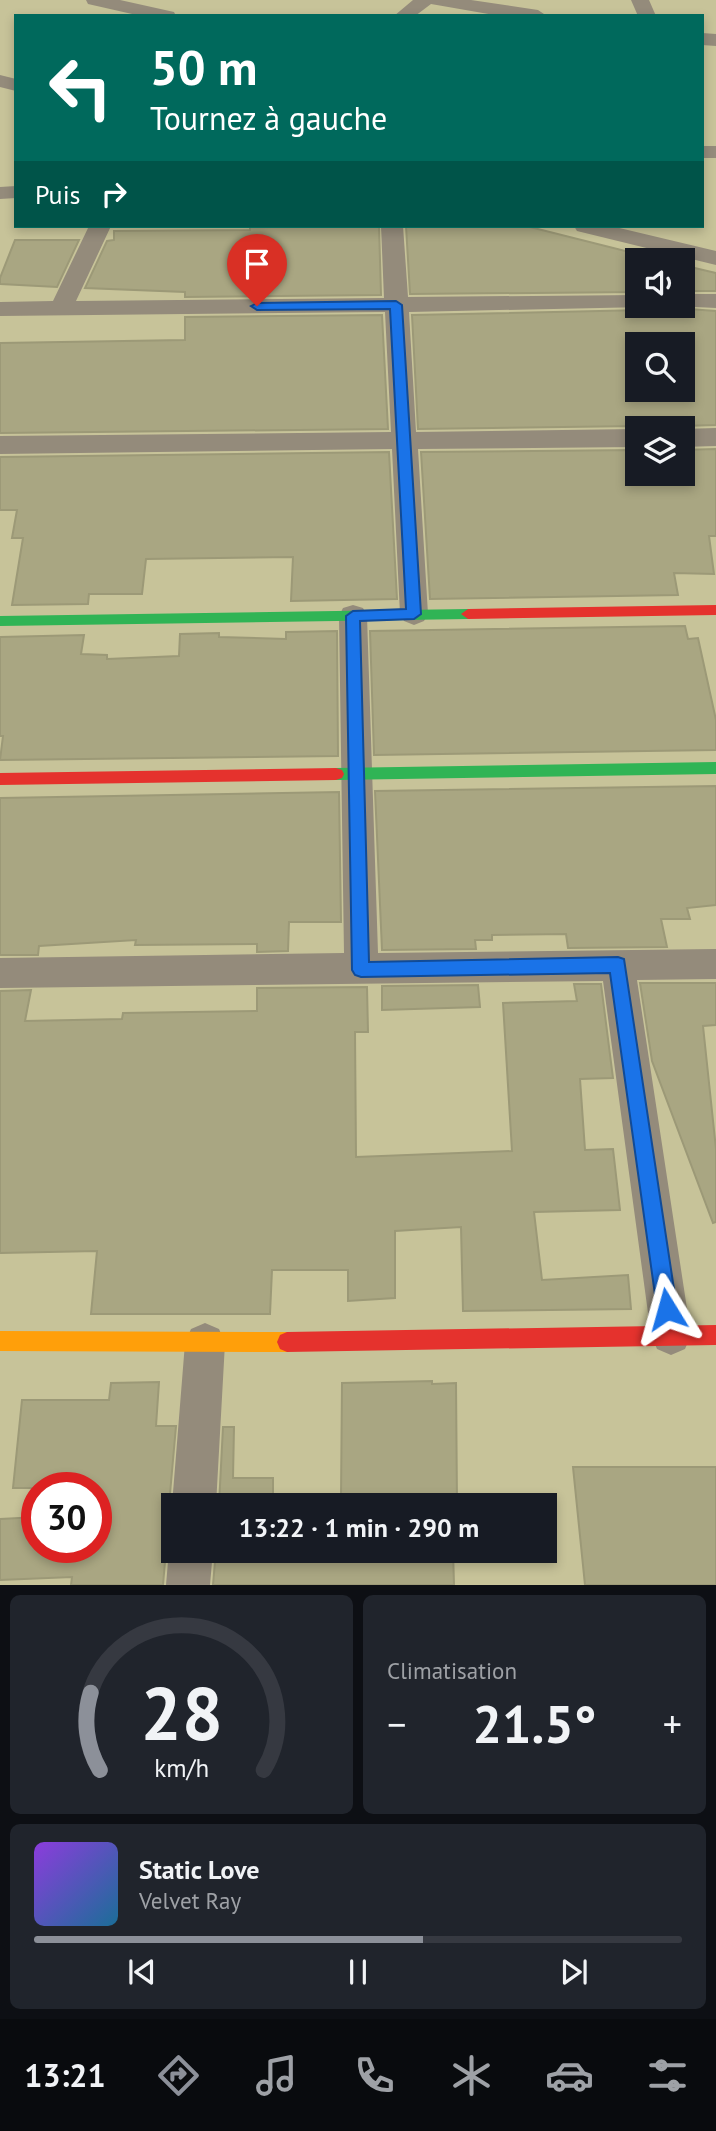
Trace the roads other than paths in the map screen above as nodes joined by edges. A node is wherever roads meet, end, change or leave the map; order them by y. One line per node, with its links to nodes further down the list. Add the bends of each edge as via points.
1 (95, 0): 4 (street)
2 (425, 0): 5 (street)
3 (435, 0): 6 (street)
4 (158, 14)
5 (406, 14)
6 (525, 14)
7 (99, 228): 16 (street)
8 (392, 228): 15 (street)
9 (603, 228): 10 (street)
10 (638, 232): 11 (street)
11 (716, 258)
12 (695, 301): 13 (street)
13 (716, 301)
14 (625, 302): 15 (street)
15 (396, 305): 16 (street); 21 (street)
16 (61, 308): 17 (street)
17 (0, 309)
18 (716, 437): 20 (street)
19 (625, 438): 21 (street)
20 (695, 438)
21 (404, 440): 22 (street); 24 (street)
22 (0, 445)
23 (716, 610): 24 (street)
24 (414, 614): 25 (street)
25 (353, 616): 26 (street); 28 (street)
26 (0, 621)
27 (716, 768): 28 (street)
28 (355, 775): 29 (street); 32 (street)
29 (0, 779)
30 (716, 964): 31 (street)
31 (618, 965): 32 (street); 34 (street)
32 (361, 970): 33 (street)
33 (0, 973)
34 (671, 1335): 35 (street); 37 (street)
35 (716, 1335)
36 (0, 1341): 37 (street)
37 (205, 1343): 38 (street)
38 (195, 1493)
39 (190, 1563): 40 (street)
40 (188, 1585)

